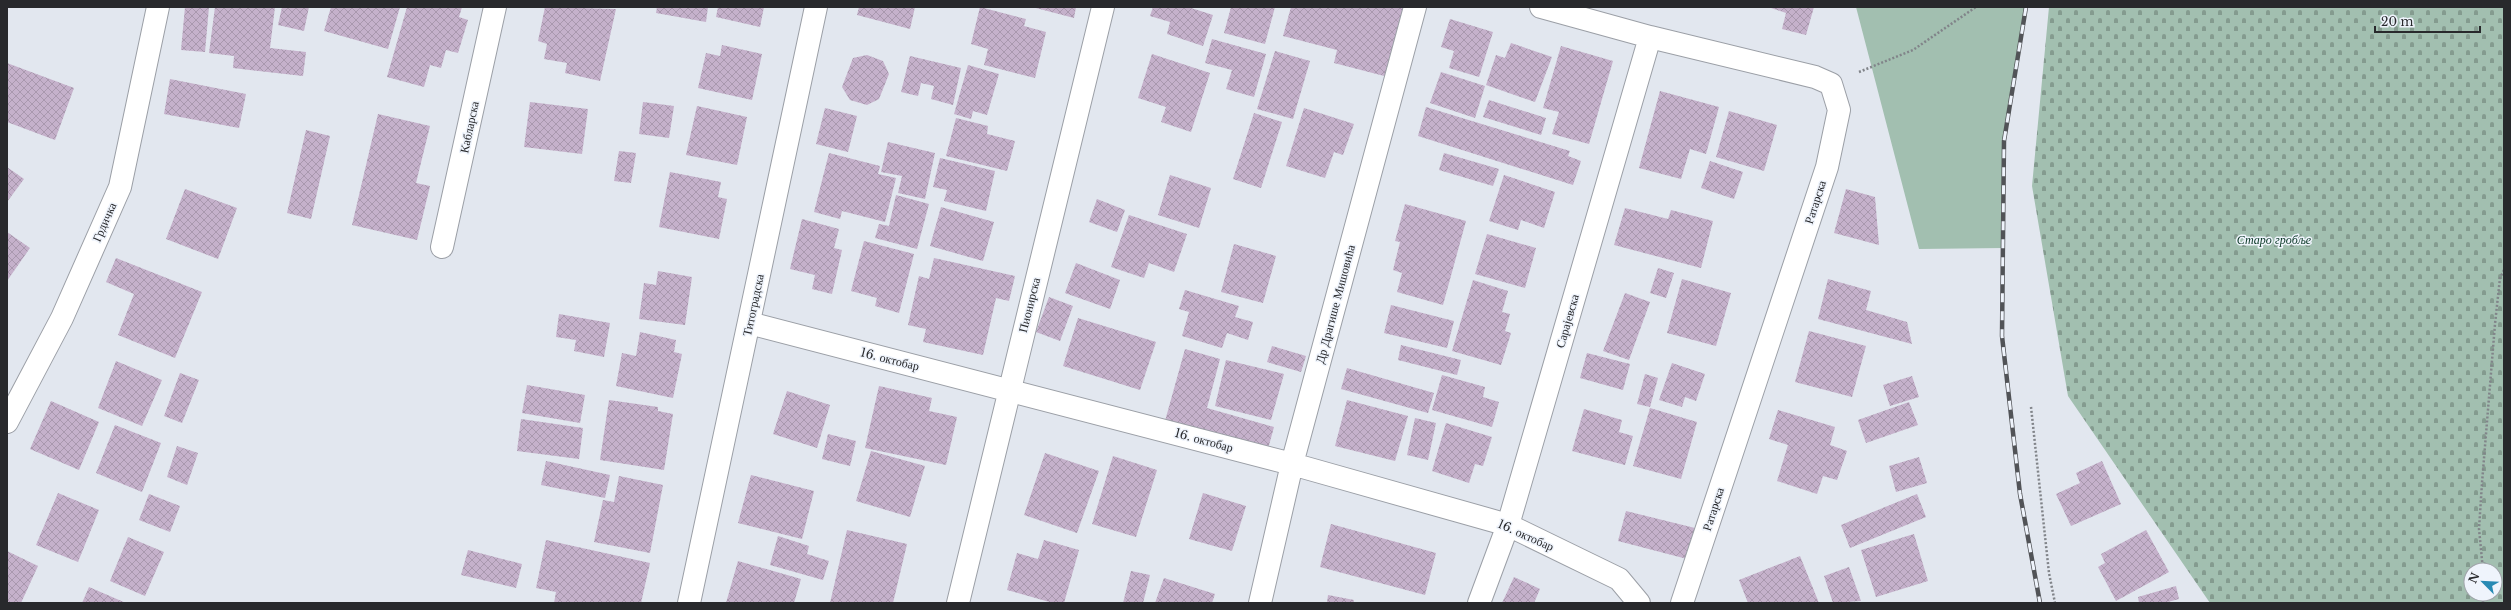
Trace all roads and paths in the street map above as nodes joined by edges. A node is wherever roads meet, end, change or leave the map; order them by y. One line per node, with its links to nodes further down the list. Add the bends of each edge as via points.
1 (158, 7): 15 (street, Грдичка, via 120,186 62,318)
2 (495, 7): 10 (street, Кабларска)
3 (816, 7): 12 (street, Титоградска)
4 (1103, 7): 13 (street, Пионирска)
5 (1416, 7): 16 (street, Др Драгише Мишовића)
6 (1541, 7): 8 (street)
7 (1976, 7): 9 (path, via 1913,50)
8 (1650, 37): 9 (street, via 1815,77); 17 (street, Сарајевска)
9 (1831, 84): 24 (street, Ратарска, via 1839,110 1827,167)
10 (442, 247)
11 (2504, 270): 18 (path, via 2500,278 2494,324 2482,483 2479,529)
12 (749, 323): 13 (street, 16. октобар); 19 (street, Титоградска)
13 (1008, 388): 16 (street, 16. октобар); 20 (street, Пионирска)
14 (2031, 407): 25 (path, via 2049,573)
15 (7, 422)
16 (1292, 464): 17 (street, 16. октобар); 21 (street, Др Драгише Мишовића)
17 (1508, 525): 22 (street, Сарајевска); 23 (street, 16. октобар, via 1619,579)
18 (2482, 562)
19 (689, 603)
20 (958, 603)
21 (1260, 603)
22 (1479, 603)
23 (1639, 603)
24 (1682, 603)
25 (2055, 603)

